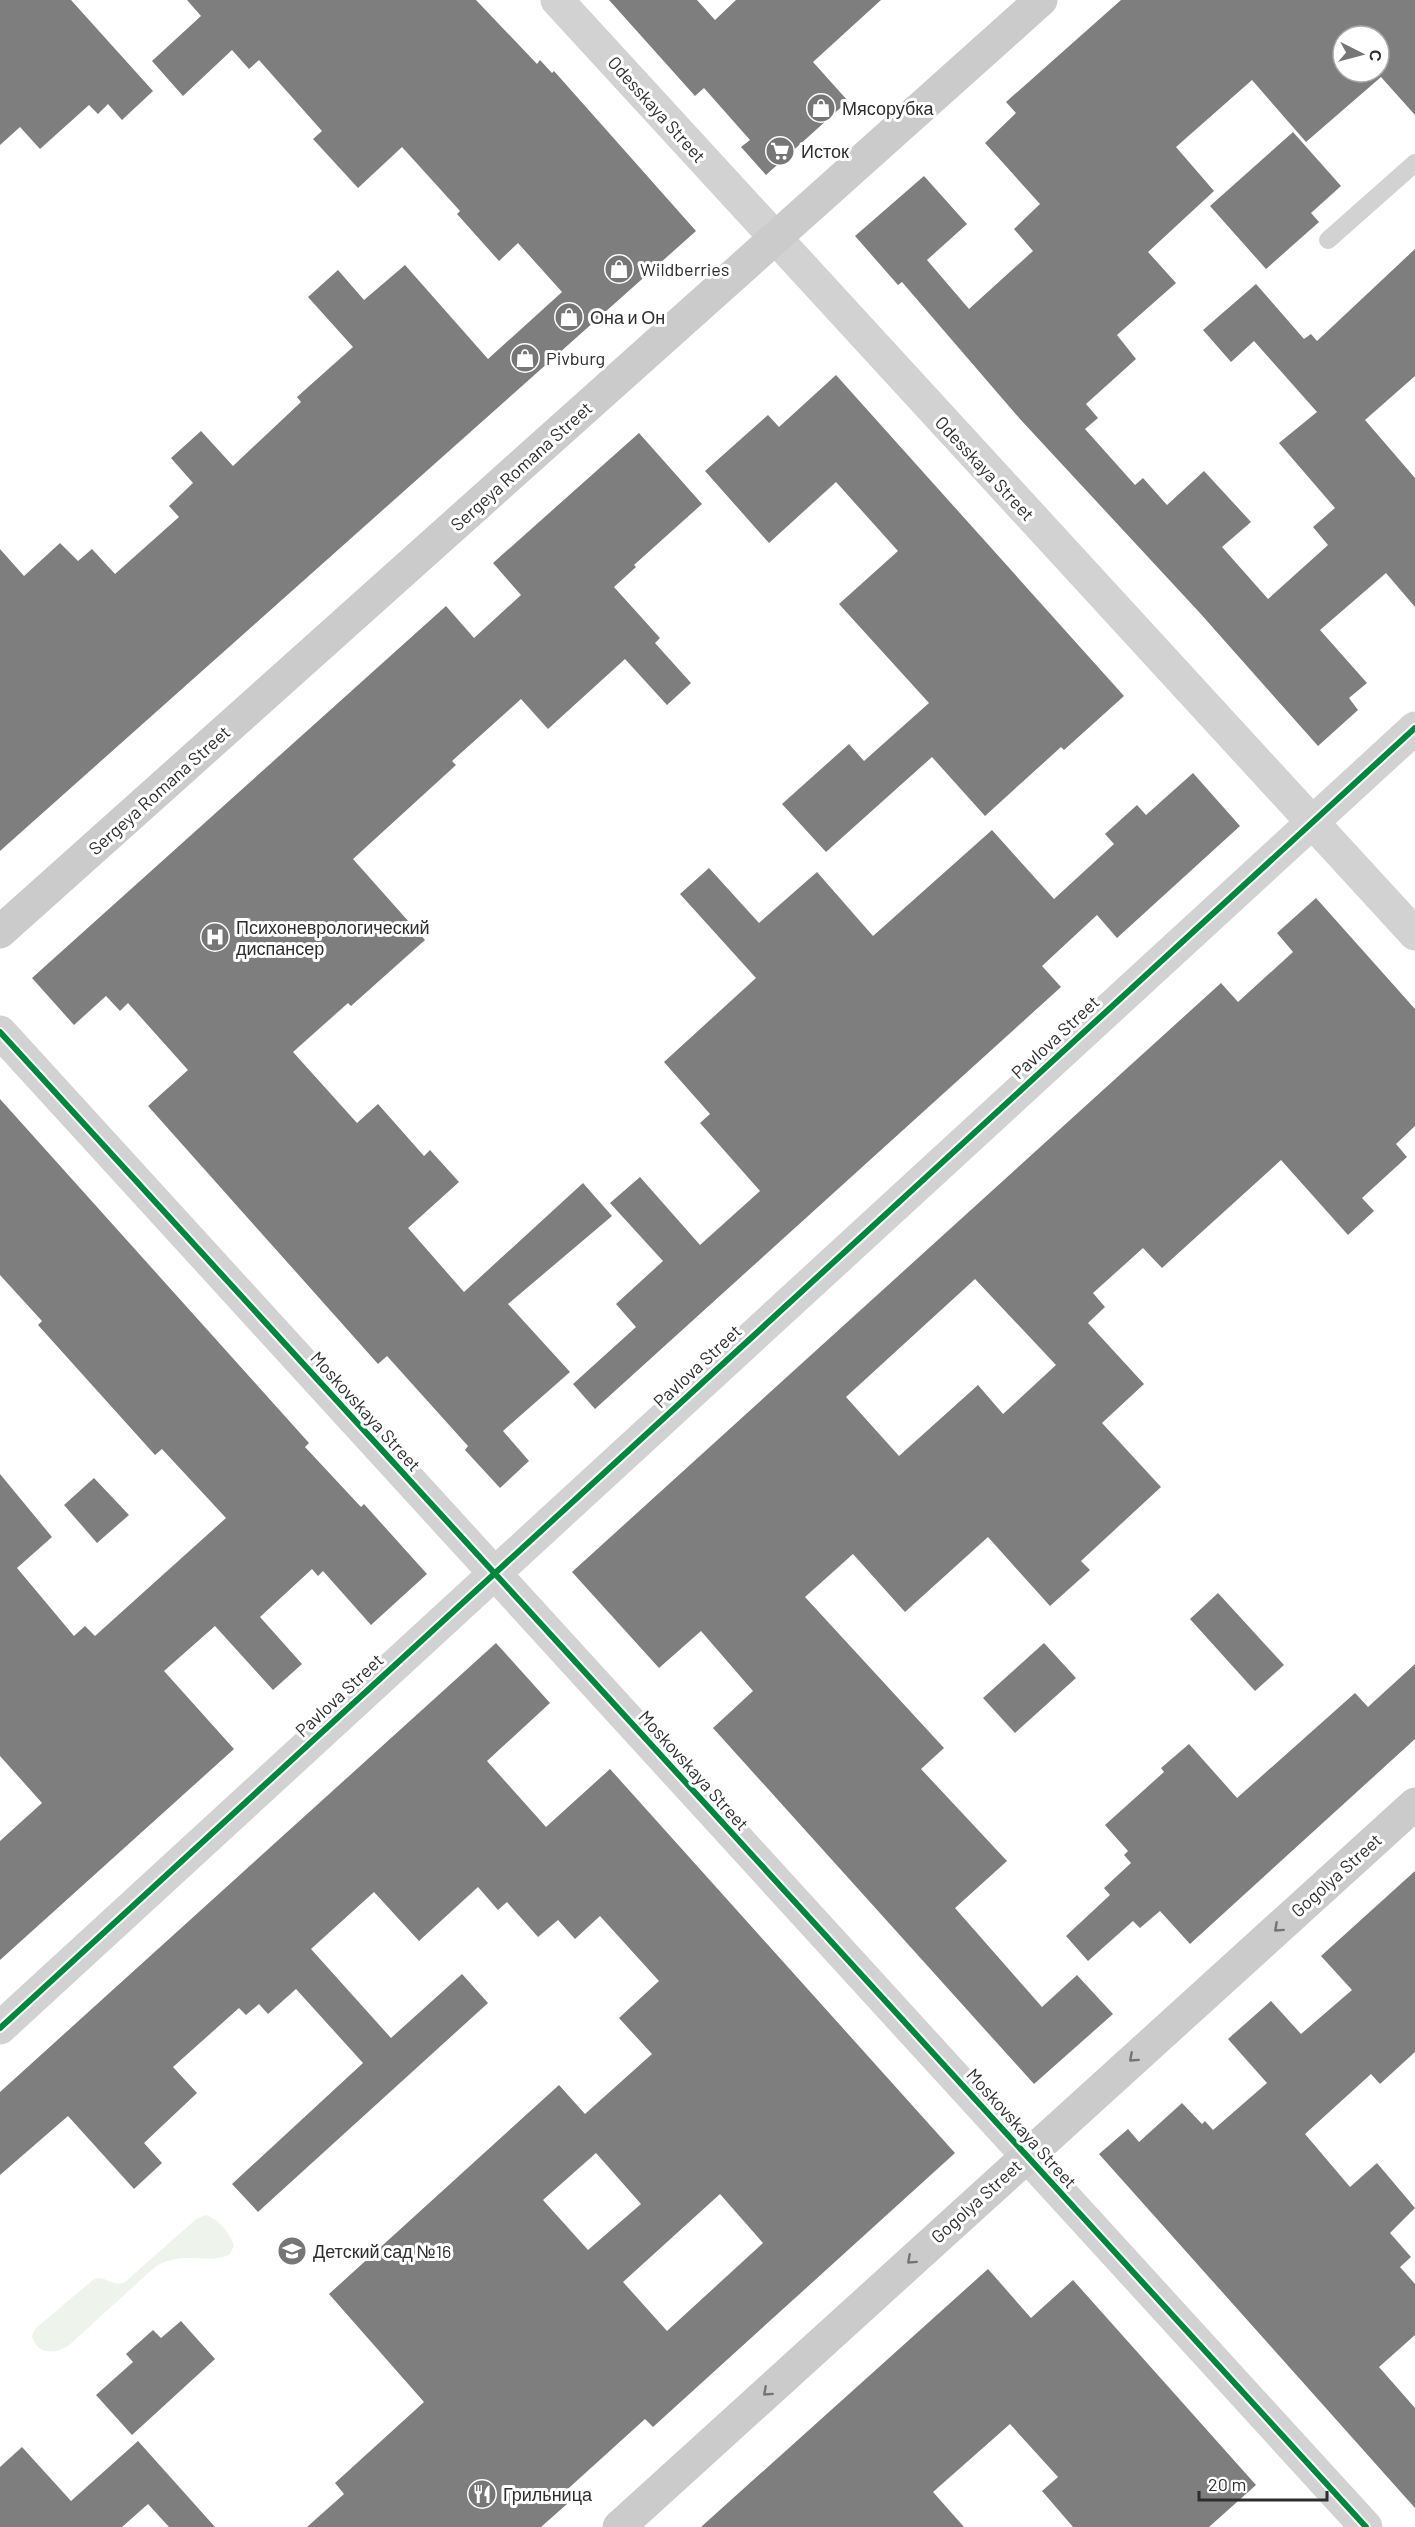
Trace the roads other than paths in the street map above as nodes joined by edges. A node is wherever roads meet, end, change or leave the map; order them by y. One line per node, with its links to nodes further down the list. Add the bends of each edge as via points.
1 (556, 0): 4 (street, Odesskaya Street)
2 (1041, 0): 4 (street, Sergeya Romana Street)
3 (1415, 163): 5 (lane)
4 (775, 239): 7 (street, Odesskaya Street); 8 (street, Sergeya Romana Street)
5 (1328, 240)
6 (1415, 728): 7 (street, Pavlova Street)
7 (1311, 822): 9 (street, Odesskaya Street); 11 (street, Pavlova Street)
8 (0, 932)
9 (1415, 934)
10 (0, 1032): 11 (street, Moskovskaya Street)
11 (494, 1574): 13 (street, Pavlova Street); 14 (street, Moskovskaya Street)
12 (1415, 1804): 14 (street, Gogolya Street, one-way to 14)
13 (0, 2028)
14 (1026, 2155): 15 (street, Gogolya Street, one-way to 15); 16 (street, Moskovskaya Street)
15 (619, 2527)
16 (1366, 2527)

